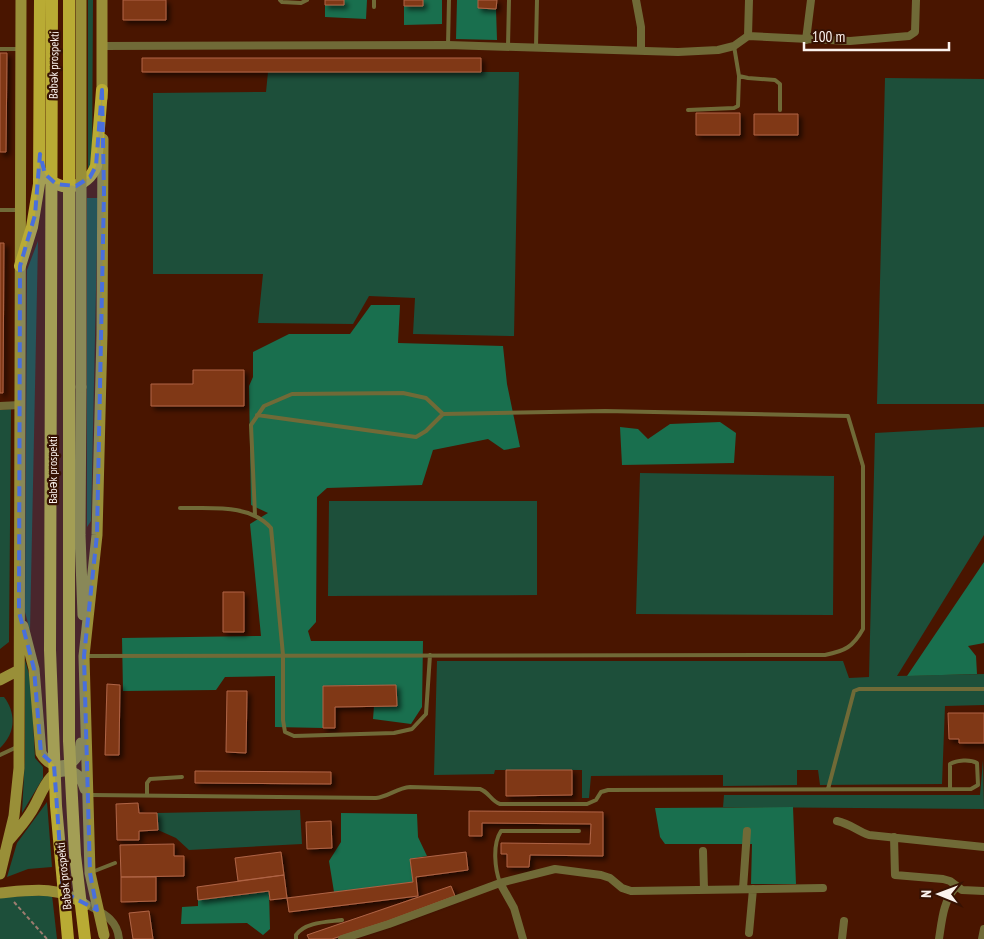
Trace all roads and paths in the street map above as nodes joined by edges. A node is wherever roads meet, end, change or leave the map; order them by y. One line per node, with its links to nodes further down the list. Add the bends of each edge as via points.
1 (21, 0): 26 (main road)
2 (40, 0): 32 (main road)
3 (52, 0): 82 (main road, Babək prospekti, bridge, via 50,650 56,814)
4 (69, 0): 83 (main road, Babək prospekti, bridge, via 68,741 75,855)
5 (80, 0): 45 (main road, bridge, via 80,535)
6 (102, 0): 21 (main road, Babək prospekti)
7 (280, 0): 8 (lane, via 301,3)
8 (307, 0)
9 (374, 0): 17 (lane)
10 (449, 0): 20 (lane)
11 (509, 0): 22 (lane)
12 (537, 0): 24 (lane)
13 (636, 0): 27 (street)
14 (749, 0): 18 (street)
15 (811, 0): 19 (street)
16 (916, 0): 19 (street, via 917,22 915,32 909,36 850,41)
17 (374, 7)
18 (748, 36): 19 (street); 23 (street)
19 (806, 40)
20 (448, 45): 21 (street); 22 (street)
21 (102, 46): 29 (main road, Babək prospekti)
22 (508, 46): 24 (street)
23 (734, 46): 27 (street, via 718,50); 28 (lane)
24 (536, 47): 27 (street)
25 (0, 49): 26 (lane)
26 (21, 49): 34 (main road)
27 (641, 51)
28 (739, 76): 30 (lane, via 738,106); 31 (lane, via 775,80 780,84)
29 (102, 90): 32 (main road, via 96,166 90,177 76,186 56,184 44,174); 45 (main road, Babək prospekti, via 104,192 97,535)
30 (688, 110)
31 (780, 110)
32 (40, 154): 35 (main road, via 35,215)
33 (0, 210): 34 (lane)
34 (20, 210): 35 (main road)
35 (20, 266): 36 (main road)
36 (20, 405): 37 (street); 42 (main road)
37 (0, 406)
38 (443, 414): 39 (lane, via 416,437); 39 (lane, via 426,398 402,393 292,394 264,406); 44 (lane, via 605,411 848,416 862,466 863,629 855,643 840,652 825,655)
39 (257, 415): 41 (lane, via 251,425)
40 (180, 508): 41 (lane, via 239,510)
41 (255, 515): 43 (lane, via 271,528 274,542)
42 (19, 612): 45 (main road, via 34,669 41,753 55,766 68,765 80,753); 46 (main road)
43 (283, 655): 44 (lane); 44 (lane, via 283,720 285,732 294,736 394,733 412,729 426,714); 45 (lane)
44 (430, 655)
45 (84, 656): 54 (main road, Babək prospekti)
46 (19, 670): 47 (main road); 49 (main road)
47 (0, 680)
48 (984, 689): 53 (lane, via 859,688 854,691)
49 (19, 746): 50 (lane); 60 (main road, via 17,793)
50 (0, 755)
51 (182, 777): 55 (lane, via 150,779)
52 (950, 788): 52 (lane, via 950,764 954,761 977,763 978,785 975,788); 53 (lane)
53 (828, 789): 55 (lane, via 608,790 600,792 596,800 587,804 500,804 480,789 419,787 403,788 376,798)
54 (87, 795): 55 (lane); 60 (main road, via 79,776 70,771 56,773 49,779 30,814); 64 (main road, Babək prospekti)
55 (147, 796)
56 (837, 821): 59 (street, via 851,824 869,835)
57 (579, 831): 66 (lane, via 501,831 496,844 496,872)
58 (747, 831): 69 (street)
59 (894, 837): 61 (street); 67 (street, via 895,875 943,879)
60 (4, 843): 65 (main road)
61 (984, 847)
62 (703, 851): 71 (street)
63 (115, 863): 64 (lane)
64 (90, 873): 75 (main road, Babək prospekti)
65 (0, 874)
66 (500, 883): 71 (street, via 555,870 601,875 632,891); 86 (street); 87 (street, via 514,908)
67 (956, 887): 72 (street); 89 (street, via 945,903)
68 (823, 888): 70 (street)
69 (743, 889): 70 (street); 71 (street)
70 (753, 889): 79 (street)
71 (704, 890)
72 (984, 891)
73 (5, 896): 74 (main road, via 51,890); 81 (path)
74 (78, 900): 75 (street); 80 (main road, via 93,913)
75 (97, 910): 80 (main road, Babək prospekti); 84 (street, via 117,926)
76 (342, 920): 85 (lane, via 299,929)
77 (844, 920): 88 (street)
78 (984, 929): 90 (street)
79 (748, 933)
80 (104, 937)
81 (47, 939)
82 (68, 939)
83 (85, 939)
84 (119, 939)
85 (296, 939)
86 (342, 939)
87 (523, 939)
88 (842, 939)
89 (939, 939)
90 (982, 939)

